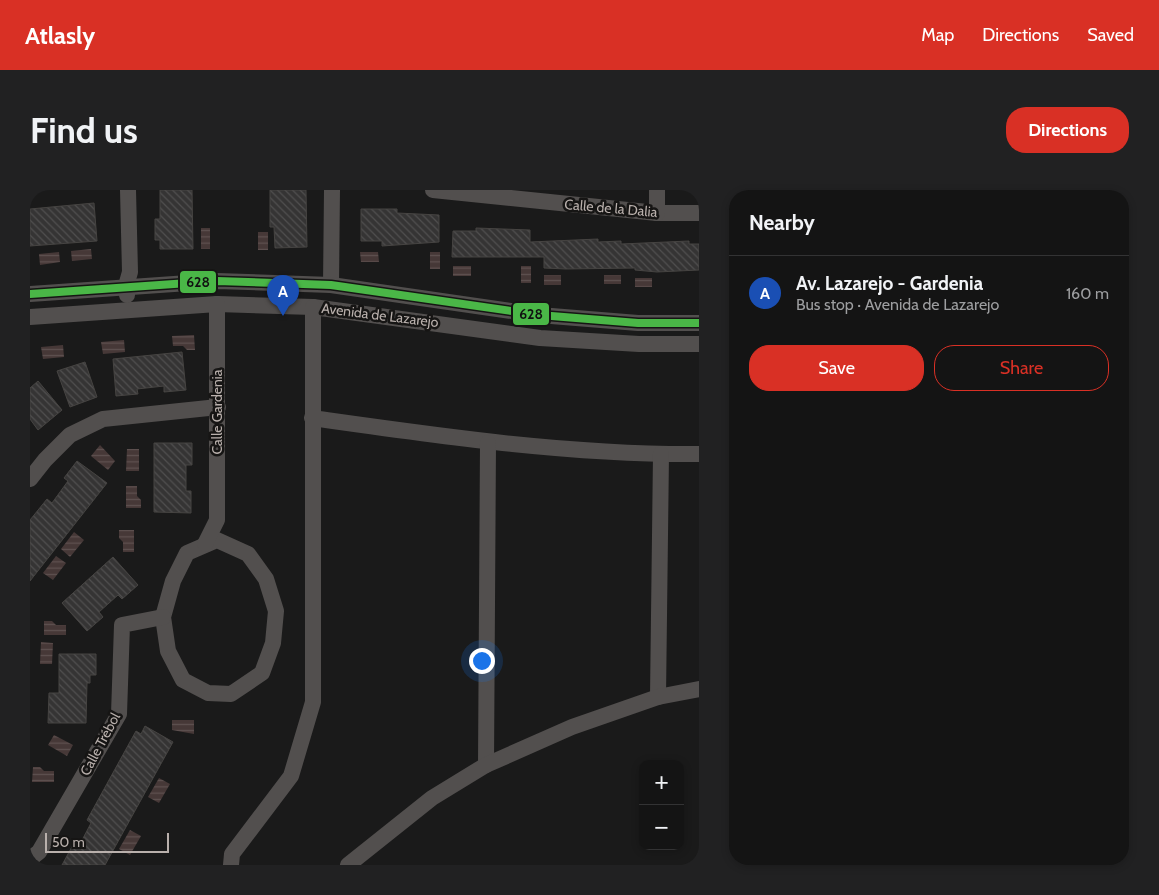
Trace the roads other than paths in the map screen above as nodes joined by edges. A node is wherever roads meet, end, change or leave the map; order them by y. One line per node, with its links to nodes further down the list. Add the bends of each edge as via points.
1 (128, 190): 9 (street, via 130,272)
2 (332, 190): 8 (street, Avenida de Lazarejo)
3 (433, 190): 5 (street, Calle de la Dalia)
4 (657, 190): 6 (street)
5 (508, 194): 6 (street, Calle de la Dalia)
6 (657, 213): 7 (street, Calle de la Dalia)
7 (699, 213)
8 (331, 285): 9 (street, Avenida de Lazarejo, via 216,281); 15 (street, Avenida de Lazarejo, via 540,315 638,323)
9 (126, 286): 10 (street, Avenida de Lazarejo); 13 (street)
10 (30, 294)
11 (218, 304): 12 (street, Avenida de Lazarejo); 13 (street, Avenida de Lazarejo); 17 (street, Calle Gardenia)
12 (313, 307): 16 (street, Avenida de Lazarejo, via 540,338); 18 (street)
13 (128, 309): 14 (street, Avenida de Lazarejo)
14 (30, 317)
15 (699, 323)
16 (699, 344)
17 (218, 407): 22 (street, via 103,419 70,435); 23 (street, Calle Gardenia)
18 (312, 418): 19 (street); 31 (street, via 313,702 291,776 232,854)
19 (488, 443): 20 (street); 29 (street)
20 (661, 454): 21 (street); 28 (street)
21 (699, 454)
22 (30, 479)
23 (217, 520): 24 (street, Calle Gardenia); 25 (street)
24 (205, 544): 25 (street, via 217,540); 26 (street, via 186,553 172,581)
25 (232, 546): 26 (street, via 248,554 266,579 276,610 273,643 262,673 231,694 208,694 183,680 168,651)
26 (163, 617): 30 (street, Calle Trébol, via 122,625 119,714 40,852)
27 (699, 689): 28 (street)
28 (658, 696): 29 (street, via 572,727)
29 (486, 765): 32 (street, via 432,798)
30 (30, 859)
31 (231, 865)
32 (348, 865)

